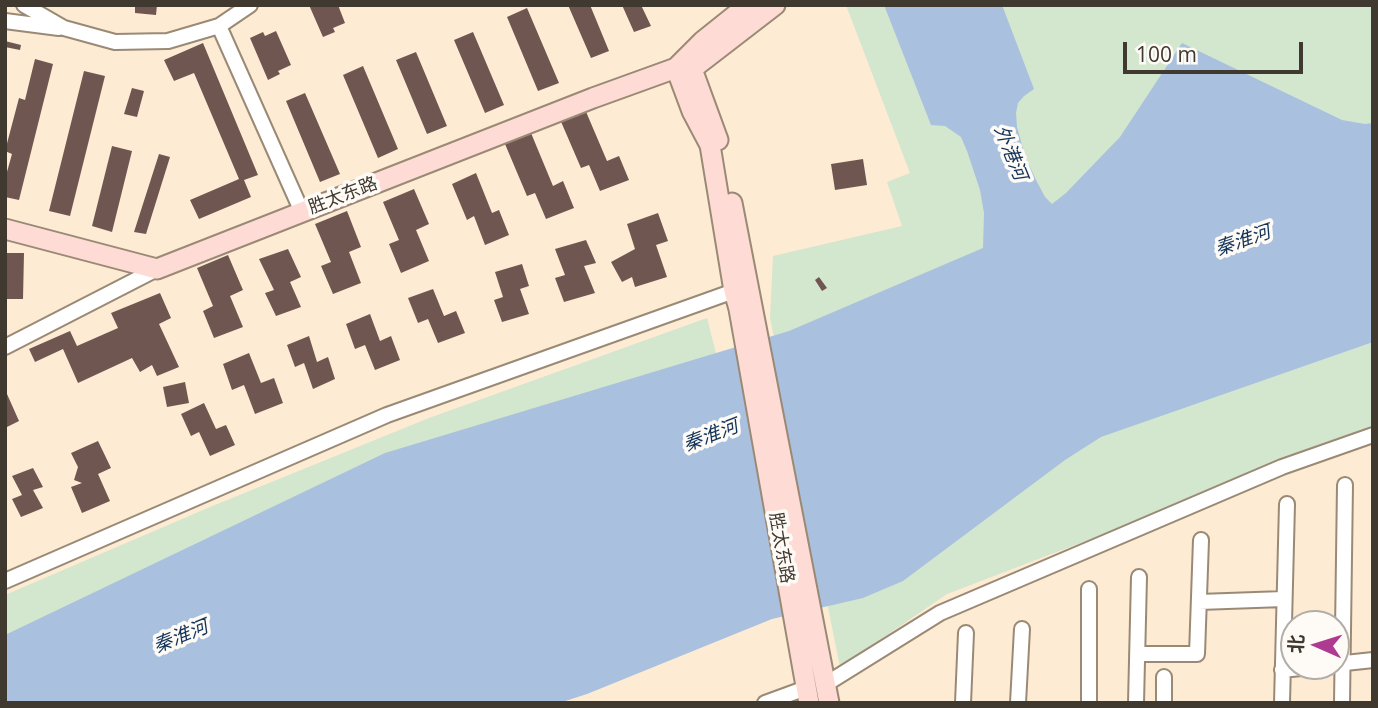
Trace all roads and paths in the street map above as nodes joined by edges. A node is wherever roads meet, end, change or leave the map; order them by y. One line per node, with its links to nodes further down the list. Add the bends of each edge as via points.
1 (24, 5): 7 (street)
2 (250, 5): 6 (street)
3 (748, 5): 8 (main road, 胜太东路, via 703,41)
4 (775, 5): 8 (main road, 胜太东路)
5 (5, 22): 7 (street)
6 (219, 26): 7 (street, via 168,41 115,42); 9 (street)
7 (64, 28)
8 (684, 68): 9 (main road, 胜太东路, via 593,98); 12 (main road, 胜太东路, via 720,146)
9 (302, 212): 11 (main road, 胜太东路)
10 (5, 229): 11 (main road)
11 (157, 269): 13 (street)
12 (744, 298): 19 (street, via 387,415); 33 (main road, 胜太东路)
13 (5, 347)
14 (1373, 435): 33 (street, via 1282,467 940,613)
15 (1345, 485): 24 (street)
16 (1287, 504): 21 (street)
17 (1201, 540): 22 (street)
18 (1139, 577): 27 (street)
19 (5, 581)
20 (1090, 589): 37 (street)
21 (1284, 599): 22 (street); 23 (street)
22 (1199, 603): 27 (street, via 1197,654)
23 (1284, 610)
24 (1341, 610)
25 (1021, 629): 36 (street)
26 (967, 633): 35 (street)
27 (1137, 654): 38 (street)
28 (1373, 660): 29 (street)
29 (1350, 663)
30 (1164, 677): 39 (street)
31 (1282, 680): 40 (street)
32 (1340, 680): 41 (street)
33 (817, 695): 34 (street)
34 (765, 703)
35 (963, 703)
36 (1018, 703)
37 (1088, 703)
38 (1136, 703)
39 (1164, 703)
40 (1282, 703)
41 (1342, 703)

